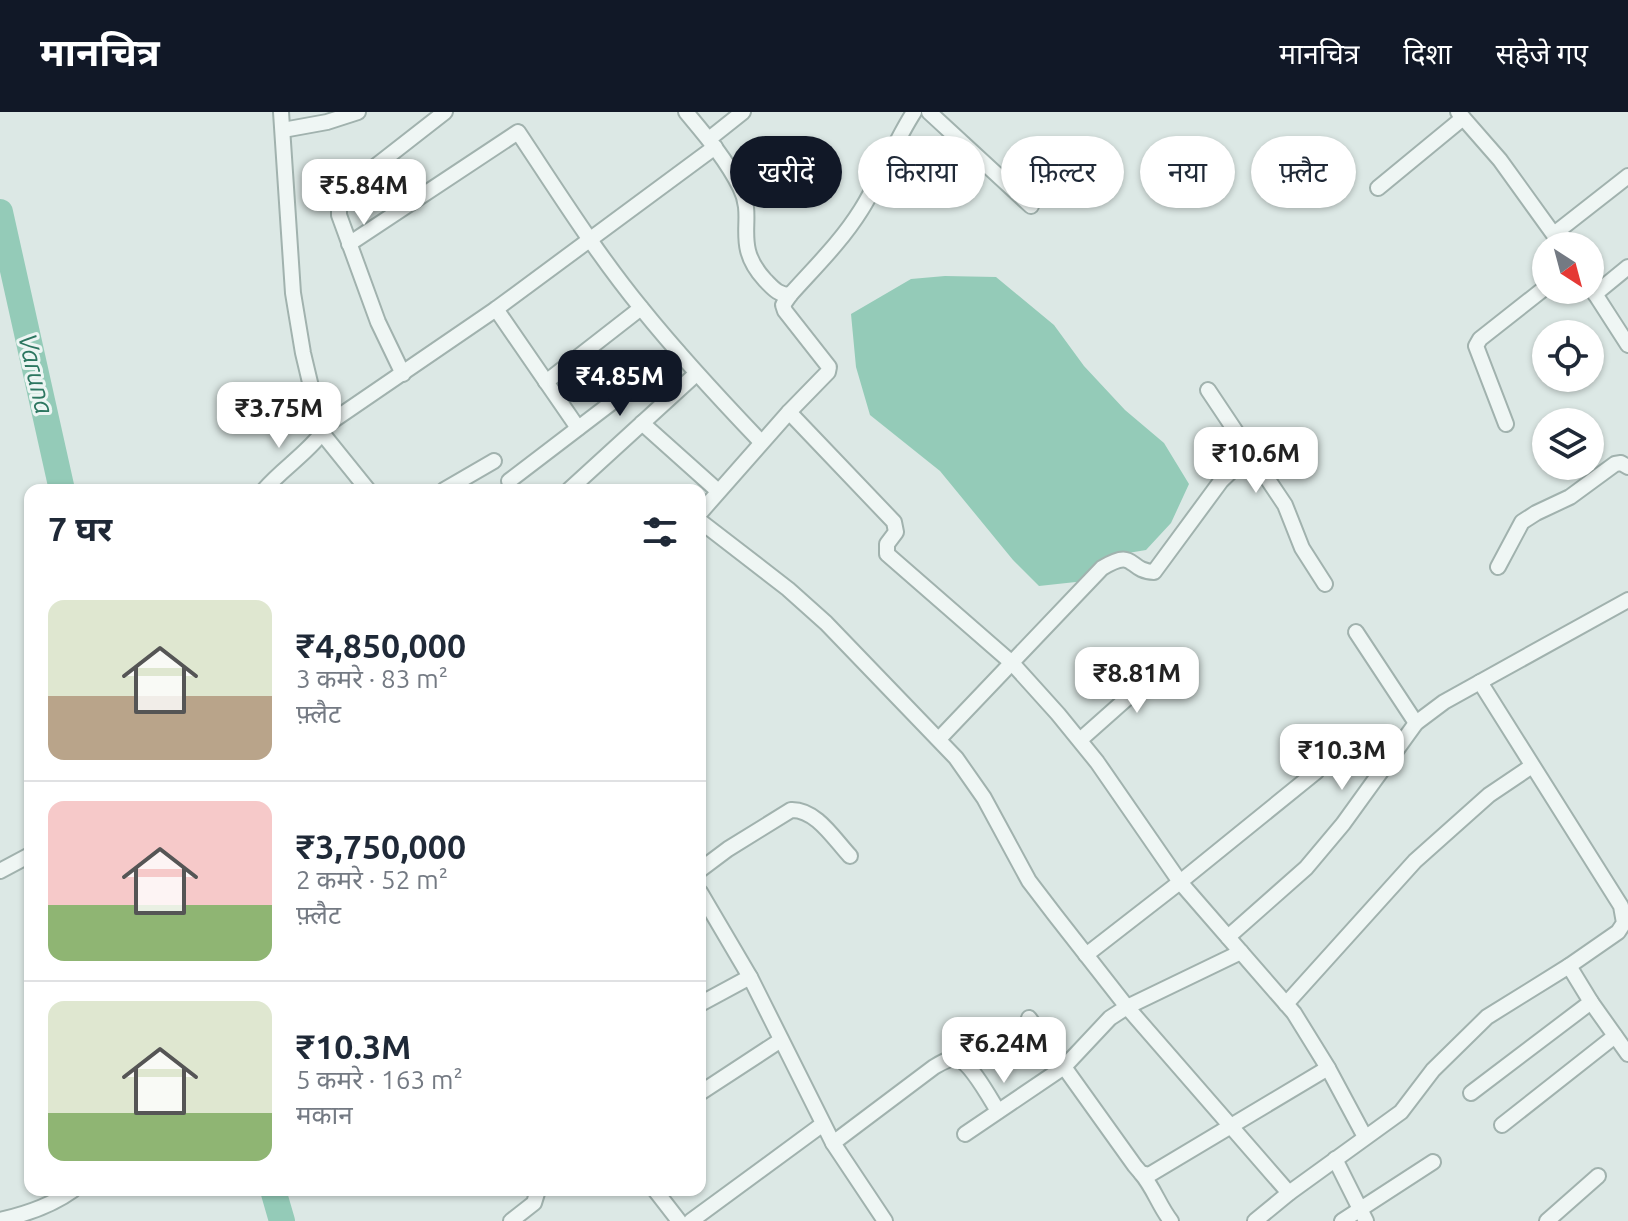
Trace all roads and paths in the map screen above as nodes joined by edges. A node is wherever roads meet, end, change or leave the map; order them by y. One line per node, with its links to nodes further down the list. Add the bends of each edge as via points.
1 (281, 112): 9 (street)
2 (358, 112): 9 (street)
3 (445, 112): 17 (street, via 345,191 339,215)
4 (686, 112): 10 (street)
5 (743, 112): 10 (street)
6 (929, 112): 12 (street)
7 (908, 115): 20 (street, via 845,235)
8 (1461, 115): 13 (street); 14 (street)
9 (283, 130): 35 (street, via 293,293)
10 (712, 143): 16 (street); 20 (street, via 742,190 750,259 777,292)
11 (1628, 176): 15 (street)
12 (1001, 178)
13 (1378, 188)
14 (1552, 232)
15 (1567, 232)
16 (589, 238): 17 (street, via 518,132); 23 (street); 24 (street)
17 (349, 244): 27 (street)
18 (1628, 267): 19 (street)
19 (1604, 283)
20 (790, 295): 31 (street, via 785,311 829,367)
21 (1532, 298): 33 (street, via 1476,346)
22 (1602, 304): 25 (street)
23 (641, 308): 26 (street); 29 (street)
24 (496, 309): 27 (street); 29 (street)
25 (1628, 345)
26 (678, 352): 28 (street); 34 (street)
27 (403, 374): 35 (street)
28 (696, 374): 32 (street); 36 (street)
29 (546, 382): 34 (street)
30 (1208, 390): 37 (street)
31 (789, 412): 36 (street); 53 (street, via 894,522 896,532 887,554)
32 (642, 423): 44 (street); 45 (street)
33 (1506, 424)
34 (578, 428): 40 (street)
35 (322, 430): 41 (street, via 308,452); 42 (street)
36 (761, 442): 45 (street)
37 (1250, 453): 49 (street, via 1285,505 1302,548); 53 (street, via 1221,481 1154,572 1141,570 1129,559 1112,562)
38 (494, 461): 43 (street)
39 (1628, 467): 48 (street, via 1615,464 1570,497 1522,522)
40 (509, 481)
41 (269, 484)
42 (363, 484)
43 (454, 484)
44 (576, 484)
45 (718, 491): 46 (street)
46 (706, 506)
47 (706, 526): 56 (street, via 826,623)
48 (1498, 567)
49 (1325, 584)
50 (1628, 600): 54 (street)
51 (1356, 632): 55 (street)
52 (1169, 661): 57 (street)
53 (1012, 663): 56 (street); 57 (street)
54 (1480, 682): 55 (street); 58 (street)
55 (1416, 723): 66 (street, via 1306,868)
56 (939, 739): 68 (street, via 984,798 1029,881)
57 (1080, 740): 64 (street)
58 (1532, 766): 69 (street, via 1625,915 1618,932); 73 (street, via 1489,795 1424,852)
59 (1317, 771): 64 (street)
60 (850, 856): 62 (street, via 801,809 757,829)
61 (24, 858): 63 (street)
62 (706, 866)
63 (0, 871)
64 (1180, 882): 66 (street); 68 (street)
65 (706, 902): 70 (street)
66 (1228, 937): 67 (street)
67 (1241, 952): 73 (street); 74 (street)
68 (1086, 955): 74 (street)
69 (1569, 966): 72 (street); 88 (street, via 1487,1017 1433,1070 1401,1112)
70 (750, 977): 71 (street); 77 (street)
71 (706, 1001)
72 (1591, 1002): 76 (street); 82 (street)
73 (1286, 1004): 80 (street)
74 (1127, 1007): 79 (street); 86 (street)
75 (1029, 1018): 79 (street)
76 (1615, 1036): 78 (street); 85 (street)
77 (781, 1040): 81 (street); 84 (street)
78 (1628, 1054)
79 (1064, 1067): 83 (street); 92 (street)
80 (1328, 1068): 86 (street); 88 (street)
81 (706, 1089)
82 (1471, 1093)
83 (998, 1111): 87 (street); 89 (street, via 967,1065 948,1060)
84 (823, 1124): 89 (street); 102 (street)
85 (1502, 1125)
86 (1232, 1127): 92 (street, via 1158,1172); 94 (street)
87 (965, 1134)
88 (1365, 1137): 90 (street)
89 (833, 1143): 103 (street)
90 (1335, 1159): 94 (street); 98 (street)
91 (1433, 1162): 98 (street)
92 (1141, 1173): 104 (street)
93 (1598, 1176): 107 (street)
94 (1289, 1193): 105 (street)
95 (65, 1196): 99 (street, via 36,1211)
96 (536, 1196): 100 (street)
97 (660, 1196): 101 (street)
98 (1364, 1216): 106 (street)
99 (0, 1220)
100 (511, 1221)
101 (679, 1221)
102 (691, 1221)
103 (885, 1221)
104 (1171, 1221)
105 (1255, 1221)
106 (1342, 1221)
107 (1547, 1221)

